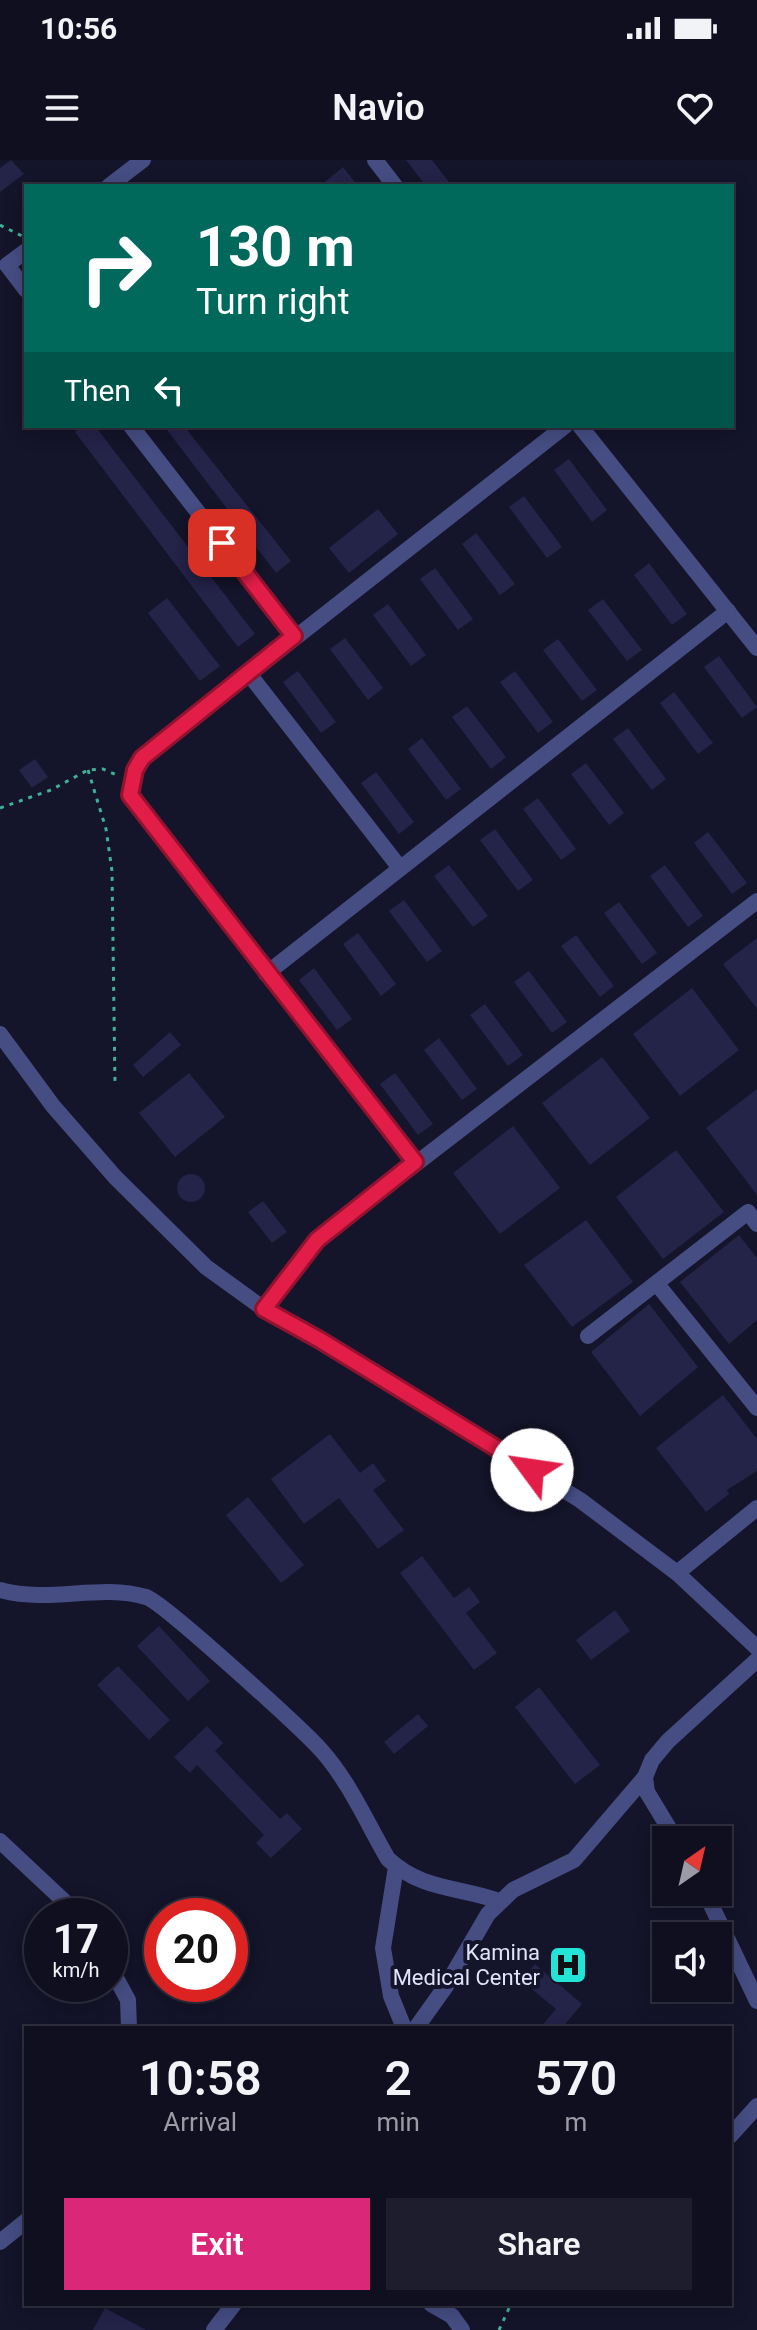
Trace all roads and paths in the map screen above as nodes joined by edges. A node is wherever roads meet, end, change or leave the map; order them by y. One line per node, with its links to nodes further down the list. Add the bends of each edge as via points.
1 (143, 160): 3 (street)
2 (375, 160): 4 (street)
3 (112, 184)
4 (393, 184)
5 (0, 225): 6 (path)
6 (24, 238)
7 (24, 252): 8 (street, via 7,265)
8 (24, 287)
9 (133, 428): 13 (street)
10 (562, 428): 13 (street)
11 (582, 428): 12 (street)
12 (728, 611): 14 (street); 19 (street)
13 (294, 636): 15 (street)
14 (757, 648)
15 (249, 674): 17 (street, via 142,758); 19 (street)
16 (88, 770): 17 (path, via 103,769); 18 (path); 23 (path, via 112,871)
17 (131, 782): 21 (street, via 130,795)
18 (0, 808)
19 (400, 868): 21 (street)
20 (757, 901): 24 (street)
21 (266, 974): 24 (street)
22 (0, 1034): 27 (street, via 115,1177 206,1267)
23 (115, 1083)
24 (415, 1162): 27 (street, via 317,1240)
25 (757, 1224): 26 (street, via 748,1212)
26 (657, 1284): 28 (street); 29 (street)
27 (264, 1309): 31 (street, via 580,1500)
28 (588, 1336)
29 (757, 1408)
30 (757, 1508): 31 (street)
31 (677, 1573): 33 (street)
32 (0, 1590): 38 (street, via 25,1597 105,1592 148,1597 322,1751)
33 (757, 1648)
34 (757, 1660): 35 (street, via 668,1741)
35 (645, 1777): 36 (street, via 647,1792); 40 (street, via 574,1860)
36 (668, 1826)
37 (0, 1841): 39 (street)
38 (396, 1867): 40 (street, via 429,1886); 45 (street, via 383,1948 391,1996)
39 (61, 1898)
40 (499, 1901): 46 (street)
41 (712, 1906): 43 (street)
42 (128, 2000): 44 (street)
43 (757, 2001)
44 (129, 2026)
45 (403, 2026)
46 (417, 2026)
47 (757, 2106): 48 (street)
48 (732, 2134)
49 (24, 2223): 50 (street)
50 (0, 2242)
51 (232, 2306): 54 (street)
52 (434, 2306): 55 (street)
53 (510, 2306): 56 (path)
54 (214, 2330)
55 (462, 2330)
56 (499, 2330)

